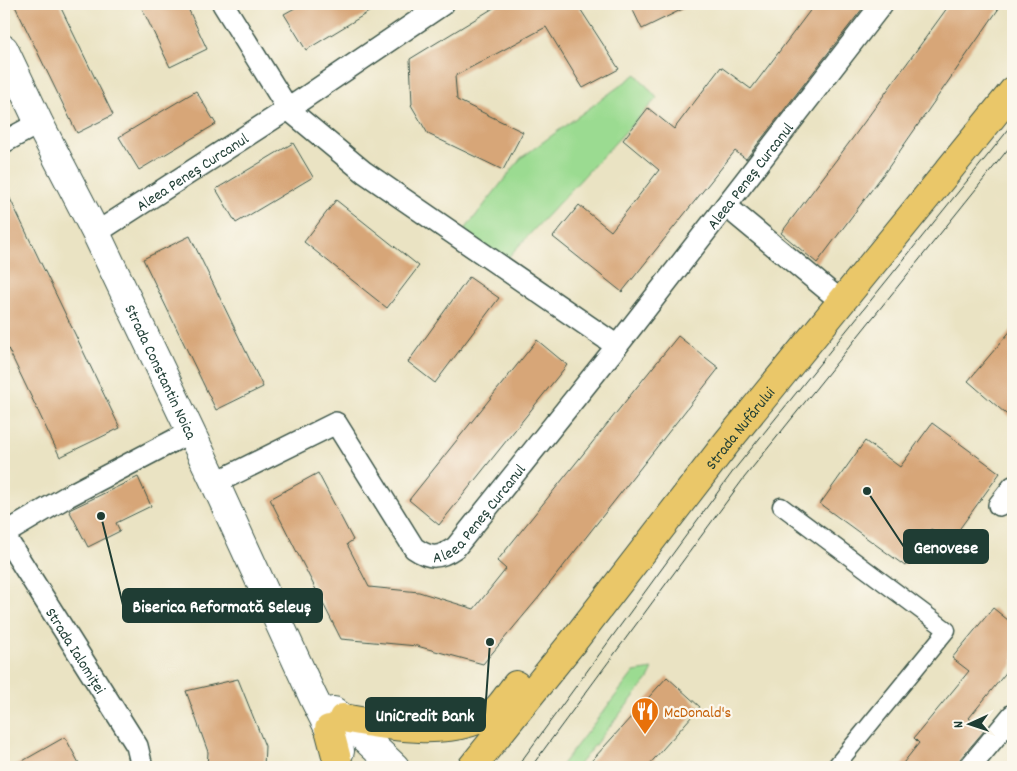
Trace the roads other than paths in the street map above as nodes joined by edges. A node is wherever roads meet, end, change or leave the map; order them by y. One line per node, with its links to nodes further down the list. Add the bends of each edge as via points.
1 (223, 4): 6 (street)
2 (443, 4): 6 (street, Aleea Peneș Curcanul)
3 (882, 4): 9 (street, Aleea Peneș Curcanul)
4 (4, 49): 7 (street, Strada Constantin Noica)
5 (1013, 91): 11 (main road, Strada Nufărului)
6 (288, 109): 10 (street, Aleea Peneș Curcanul); 12 (street, via 364,172)
7 (39, 123): 8 (street); 10 (street, Strada Constantin Noica)
8 (4, 142)
9 (726, 206): 11 (street); 12 (street, Aleea Peneș Curcanul)
10 (96, 233): 13 (street, Strada Constantin Noica)
11 (842, 302): 19 (main road, Strada Nufărului, via 728,440)
12 (617, 346): 14 (street, Aleea Peneș Curcanul, via 456,548 447,554 424,555 414,548 336,422)
13 (190, 432): 14 (street, Strada Constantin Noica); 18 (street, Strada Ialomiței, via 68,496)
14 (215, 483): 22 (street, Strada Constantin Noica, via 313,697)
15 (1013, 487): 16 (street)
16 (999, 505)
17 (782, 506): 29 (street, via 947,630)
18 (4, 535): 23 (street, Strada Ialomiței, via 137,746)
19 (576, 638): 21 (main road, Strada Nufărului); 22 (main road, via 541,659 496,708 480,718 418,729)
20 (1013, 715): 30 (street)
21 (508, 722): 27 (main road, Strada Nufărului); 28 (main road)
22 (336, 724): 24 (main road); 25 (street, Strada Constantin Noica); 26 (street, Strada Constantin Noica)
23 (142, 767)
24 (339, 767)
25 (350, 767)
26 (395, 767)
27 (472, 767)
28 (492, 767)
29 (835, 767)
30 (970, 767)

